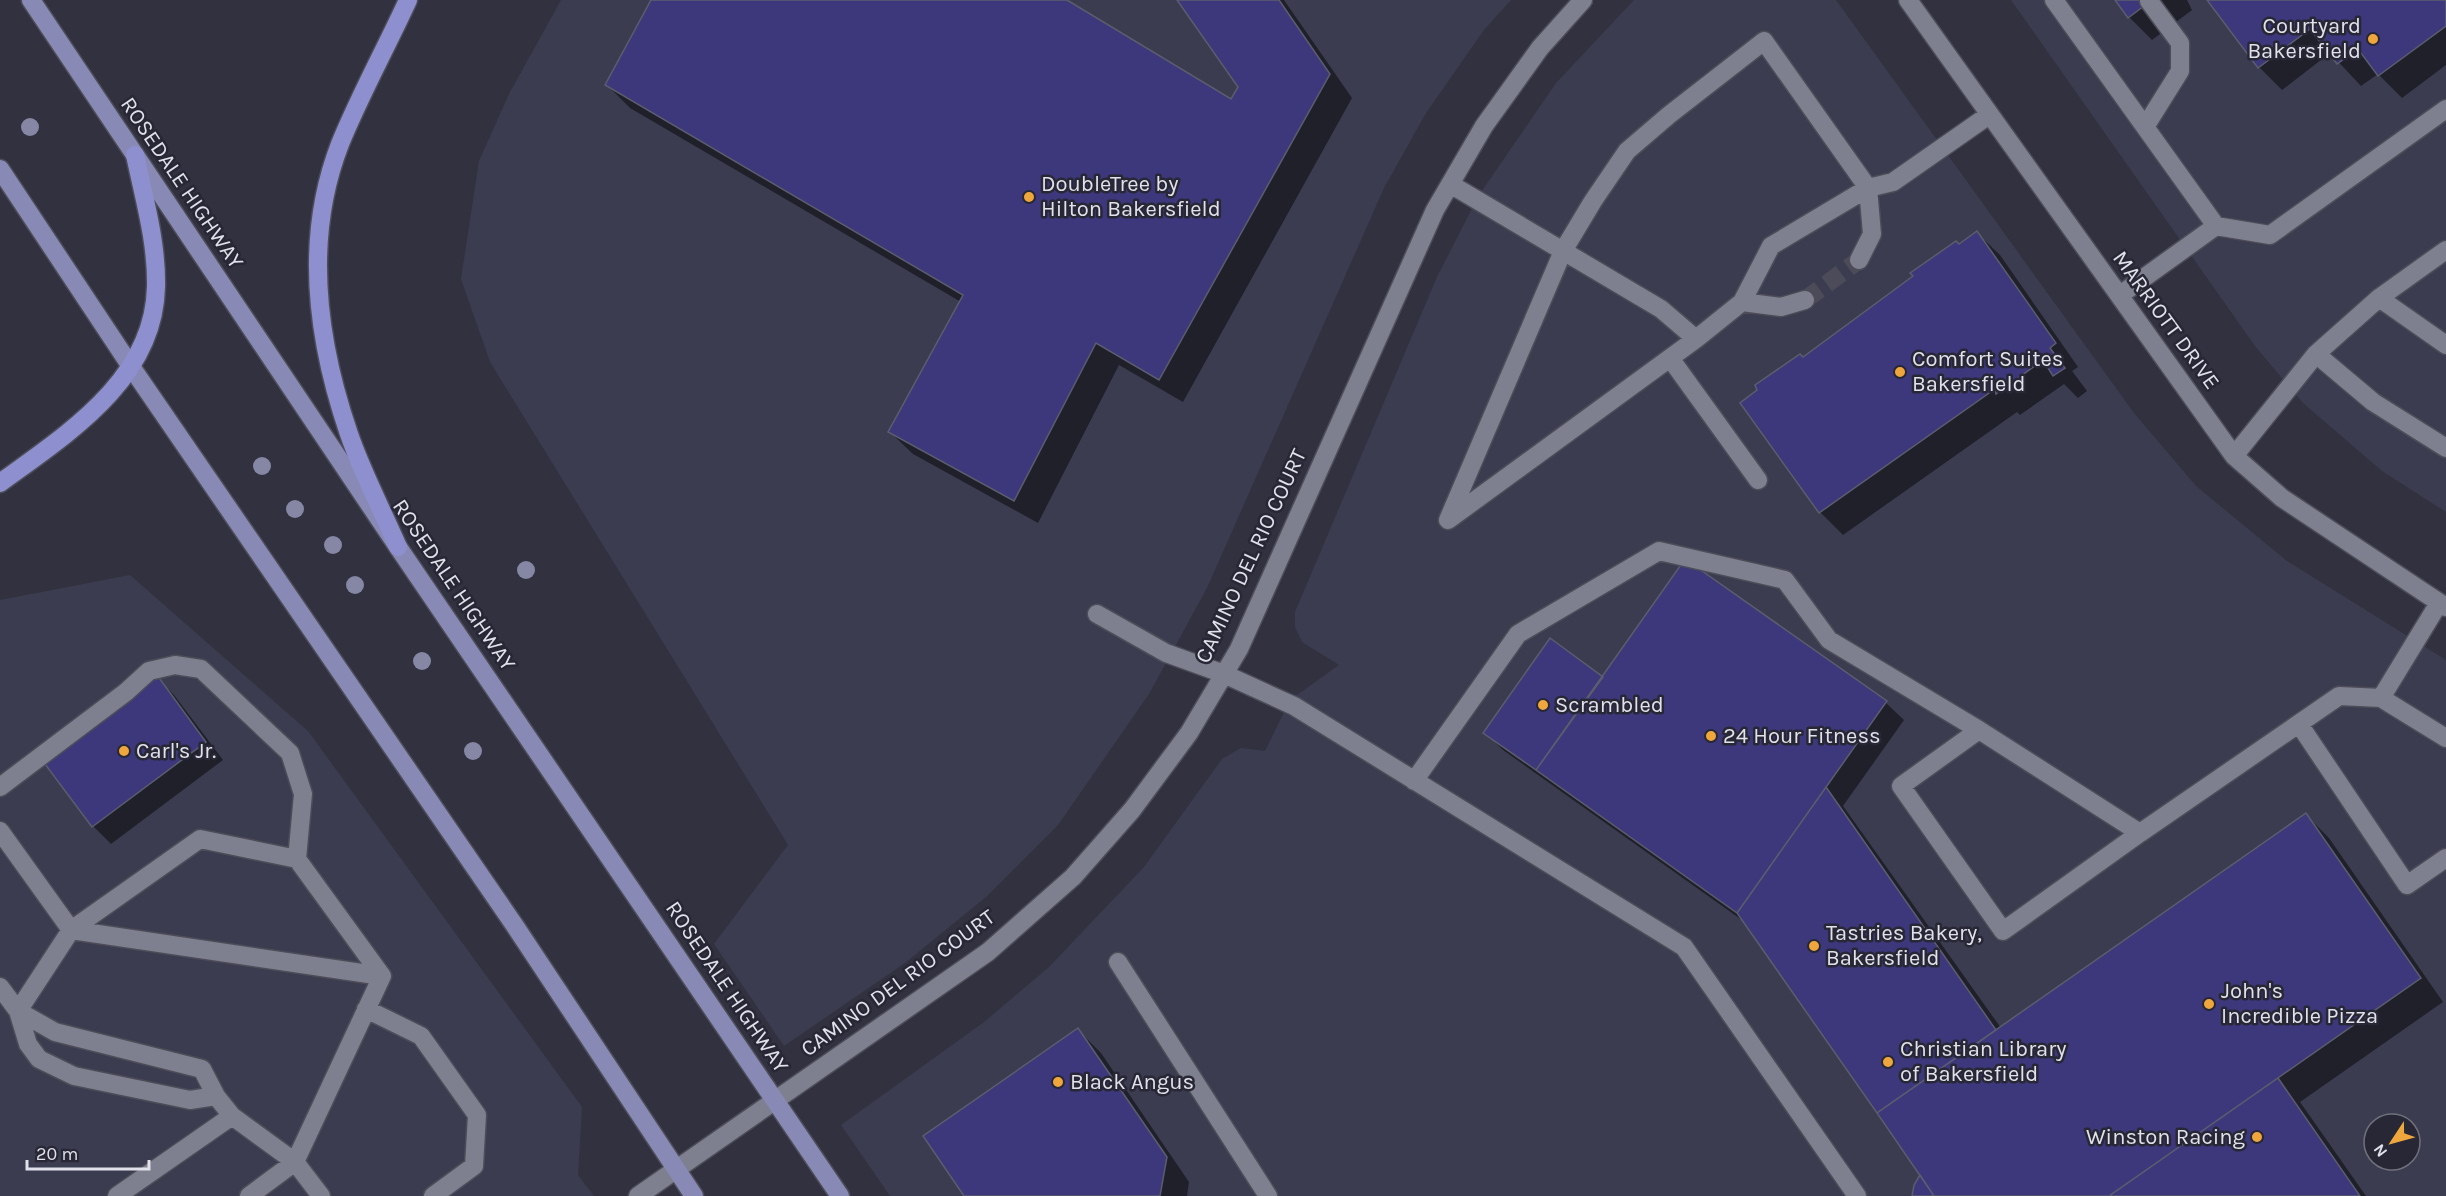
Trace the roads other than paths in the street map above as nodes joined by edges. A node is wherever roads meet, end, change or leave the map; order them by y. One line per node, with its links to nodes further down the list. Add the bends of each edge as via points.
1 (31, 0): 10 (main road, ROSEDALE HIGHWAY)
2 (408, 0): 31 (highway, via 340,145 324,200 317,254 318,301 329,366 350,435)
3 (1583, 0): 12 (street, CAMINO DEL RIO COURT, via 1540,48 1490,117)
4 (1908, 0): 8 (street, MARRIOTT DRIVE)
5 (2054, 0): 9 (street)
6 (2150, 1): 9 (street, via 2180,43 2180,71)
7 (2446, 109): 14 (street, via 2270,235)
8 (1989, 115): 13 (street, via 1893,182); 18 (street, MARRIOTT DRIVE)
9 (2145, 127): 14 (street)
10 (135, 155): 26 (highway, via 154,244 156,288 151,322); 31 (main road, ROSEDALE HIGHWAY)
11 (0, 169): 26 (main road)
12 (1450, 184): 16 (street); 34 (street, CAMINO DEL RIO COURT, via 1239,649)
13 (1868, 188): 16 (street, via 1764,41 1627,151); 17 (street, via 1872,234); 21 (street, via 1771,246)
14 (2216, 226): 18 (street)
15 (2446, 250): 19 (street)
16 (1563, 251): 22 (street, via 1661,309); 25 (street, via 1448,520)
17 (1859, 260)
18 (2120, 295): 28 (street, MARRIOTT DRIVE)
19 (2379, 298): 23 (street); 24 (street)
20 (1805, 300): 21 (street, via 1781,307)
21 (1742, 302): 22 (street)
22 (1696, 339): 25 (street)
23 (2446, 345)
24 (2316, 354): 27 (street, via 2373,402); 28 (street)
25 (1670, 358): 29 (street)
26 (132, 368): 30 (highway, via 85,420); 55 (main road, via 515,926)
27 (2446, 447)
28 (2234, 456): 32 (street, MARRIOTT DRIVE, via 2282,498)
29 (1758, 480)
30 (0, 483)
31 (398, 547): 52 (main road, ROSEDALE HIGHWAY)
32 (2442, 605): 35 (street)
33 (1097, 614): 34 (street, via 1166,653)
34 (1224, 674): 39 (street, via 1294,706); 52 (street, CAMINO DEL RIO COURT, via 1189,733 1132,810 1073,877 988,952)
35 (2381, 698): 36 (street, via 2339,696); 38 (street)
36 (2299, 724): 42 (street); 43 (street, via 2407,885)
37 (1979, 730): 39 (street, via 1829,640 1785,580 1659,551 1518,634); 42 (street); 42 (street, via 1901,786 2003,931)
38 (2446, 738)
39 (1414, 781): 64 (street, via 1684,947)
40 (0, 787): 44 (street, via 148,671 175,665 201,669 290,753 303,794)
41 (0, 831): 45 (street)
42 (2140, 833)
43 (2446, 858)
44 (297, 859): 45 (street, via 200,839); 47 (street)
45 (70, 930): 47 (street); 50 (street)
46 (1118, 962): 63 (street)
47 (382, 976): 49 (street)
48 (0, 987): 50 (street)
49 (366, 1009): 54 (street); 59 (street, via 421,1036 477,1115 474,1166)
50 (18, 1011): 51 (street, via 54,1032 202,1069); 51 (street, via 28,1044 39,1059 74,1076 190,1100)
51 (216, 1096): 53 (street)
52 (776, 1101): 55 (street, CAMINO DEL RIO COURT); 62 (main road, ROSEDALE HIGHWAY)
53 (231, 1116): 54 (street); 56 (street)
54 (295, 1162): 57 (street); 58 (street)
55 (676, 1170): 60 (street, CAMINO DEL RIO COURT); 61 (main road)
56 (117, 1196)
57 (249, 1196)
58 (321, 1196)
59 (433, 1196)
60 (638, 1196)
61 (694, 1196)
62 (840, 1196)
63 (1268, 1196)
64 (1857, 1196)

